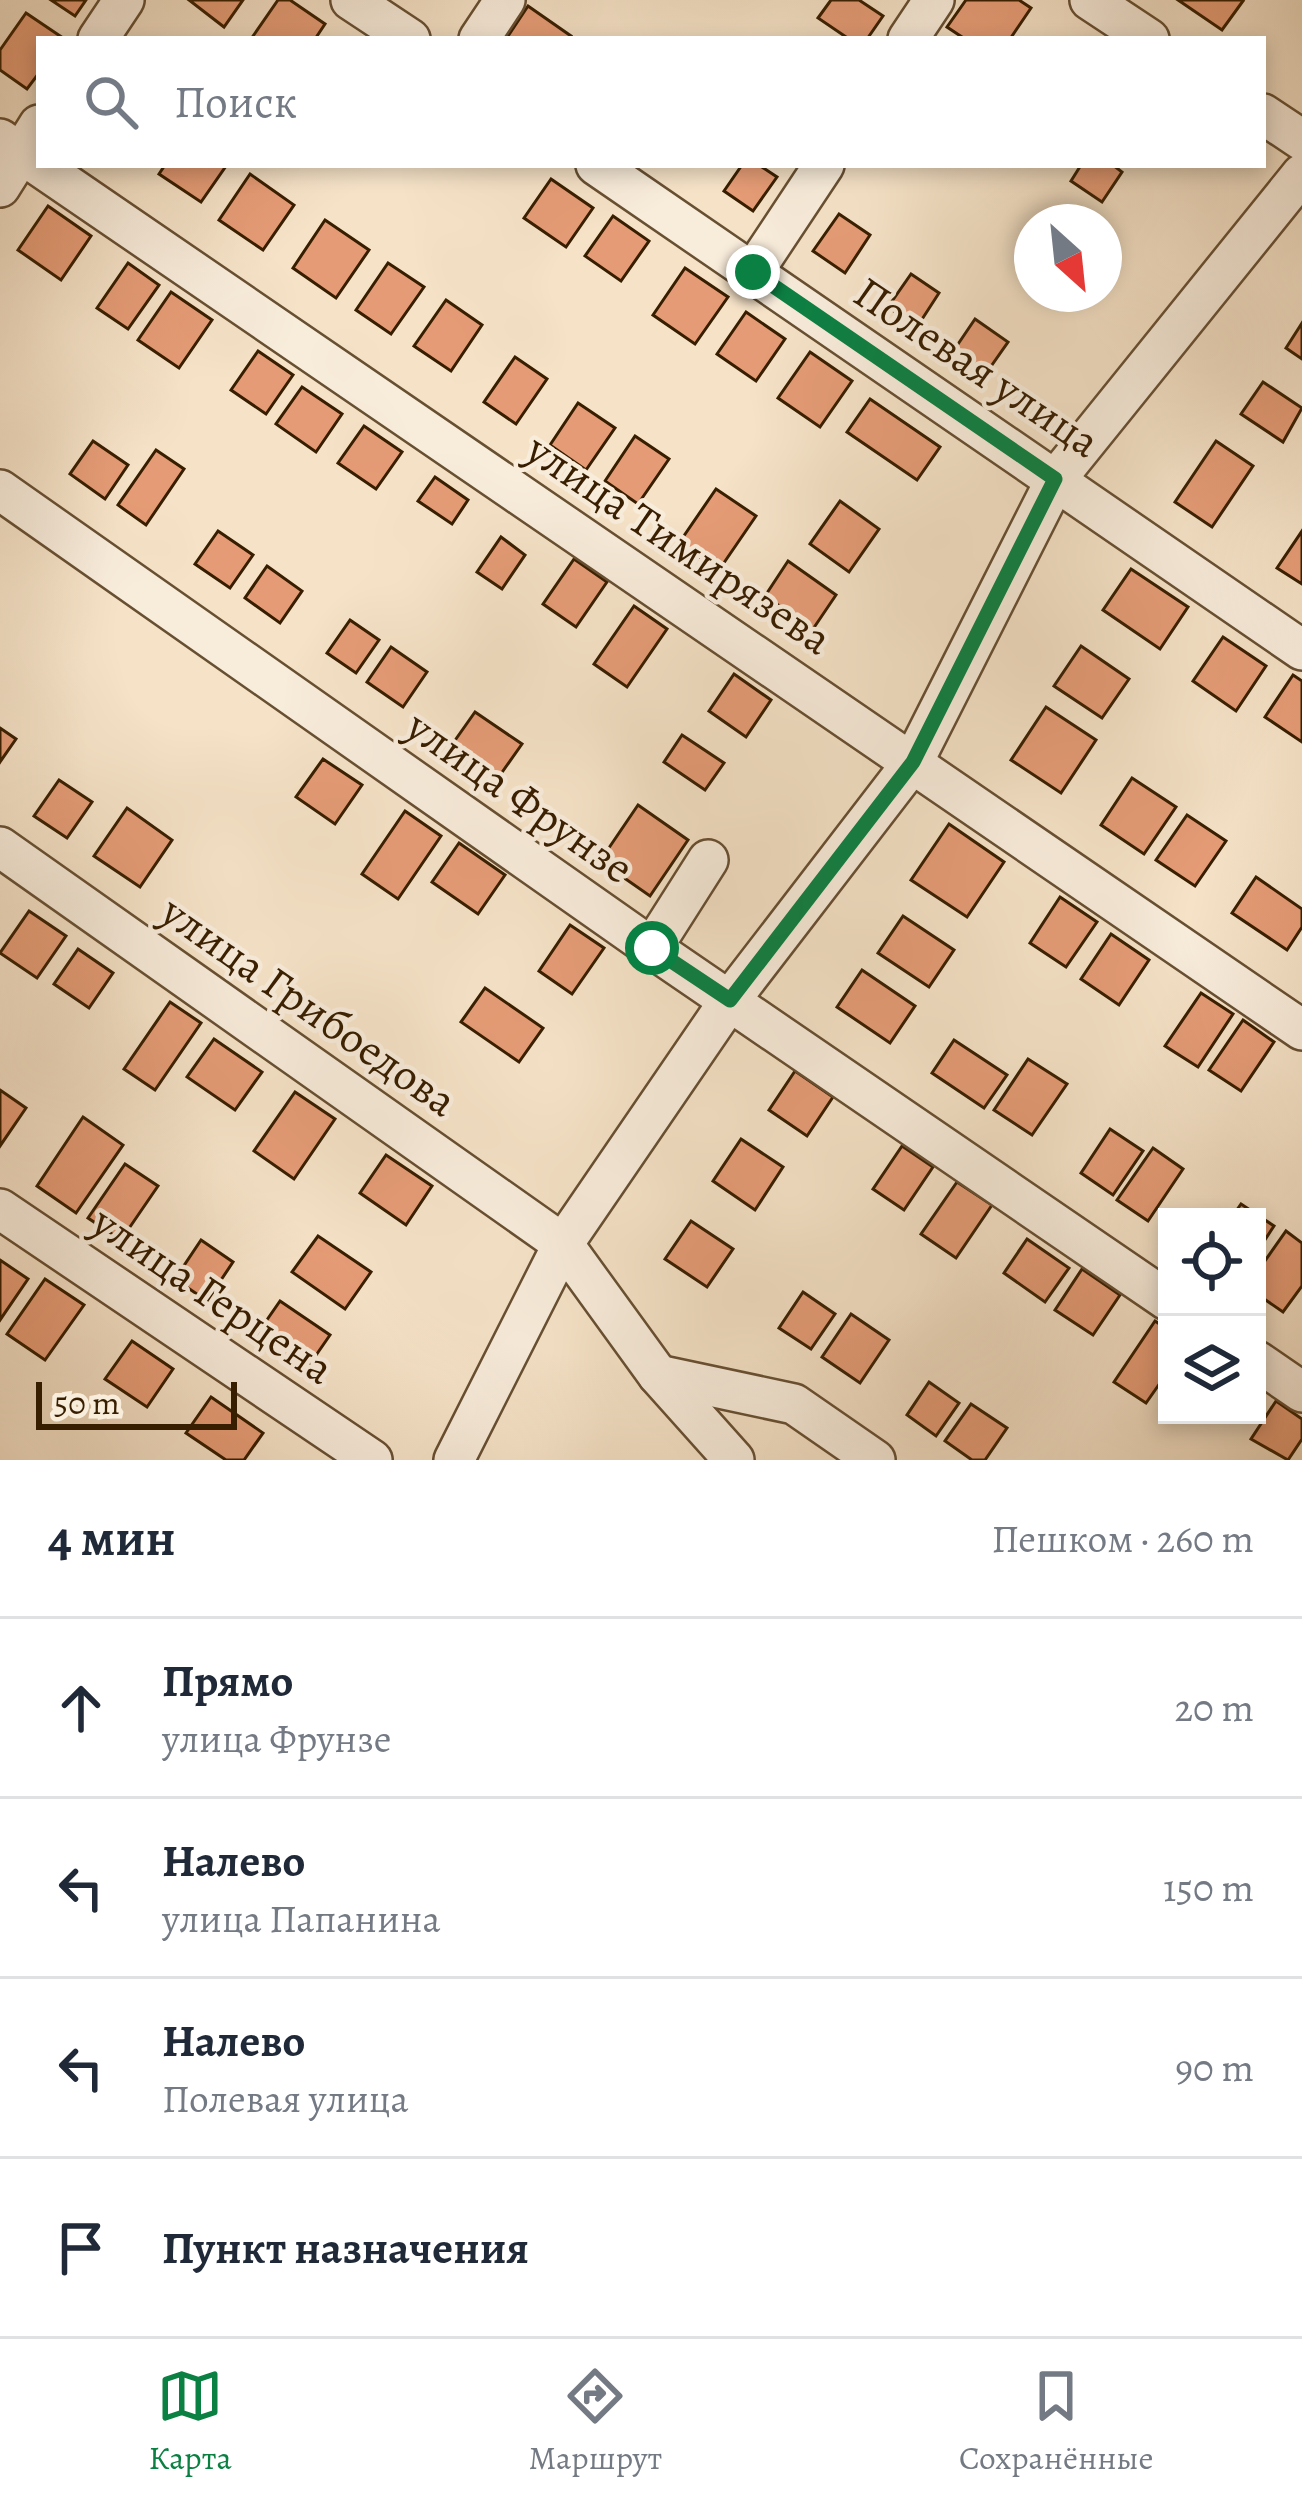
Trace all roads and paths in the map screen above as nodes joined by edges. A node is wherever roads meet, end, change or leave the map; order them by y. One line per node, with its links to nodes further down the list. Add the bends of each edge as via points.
1 (124, 0): 6 (street)
2 (351, 0): 7 (street)
3 (505, 0): 8 (street)
4 (934, 0): 9 (street)
5 (1090, 0): 10 (street)
6 (100, 36)
7 (405, 36)
8 (480, 36)
9 (910, 36)
10 (1144, 36)
11 (1266, 117): 12 (street)
12 (1302, 140)
13 (40, 168): 21 (street, улица Тимирязева)
14 (600, 168): 17 (street, Полевая улица)
15 (822, 168): 17 (street)
16 (1302, 174): 18 (street)
17 (753, 272): 18 (street, Полевая улица)
18 (1055, 479): 20 (street, Полевая улица); 21 (street)
19 (0, 490): 24 (street, улица Фрунзе)
20 (1302, 650)
21 (913, 762): 25 (street); 26 (street, улица Тимирязева)
22 (0, 847): 28 (street, улица Грибоедова)
23 (708, 860): 24 (street)
24 (652, 948): 25 (street, улица Фрунзе)
25 (730, 1000): 28 (street); 29 (street, улица Фрунзе)
26 (1302, 1030)
27 (0, 1209): 33 (street, улица Герцена)
28 (563, 1244): 31 (street, улица Грибоедова); 34 (street)
29 (1158, 1294)
30 (1266, 1367): 32 (street)
31 (658, 1375): 35 (street, улица Грибоедова); 36 (street, via 794,1404)
32 (1302, 1392)
33 (372, 1460)
34 (454, 1460)
35 (734, 1460)
36 (874, 1460)

